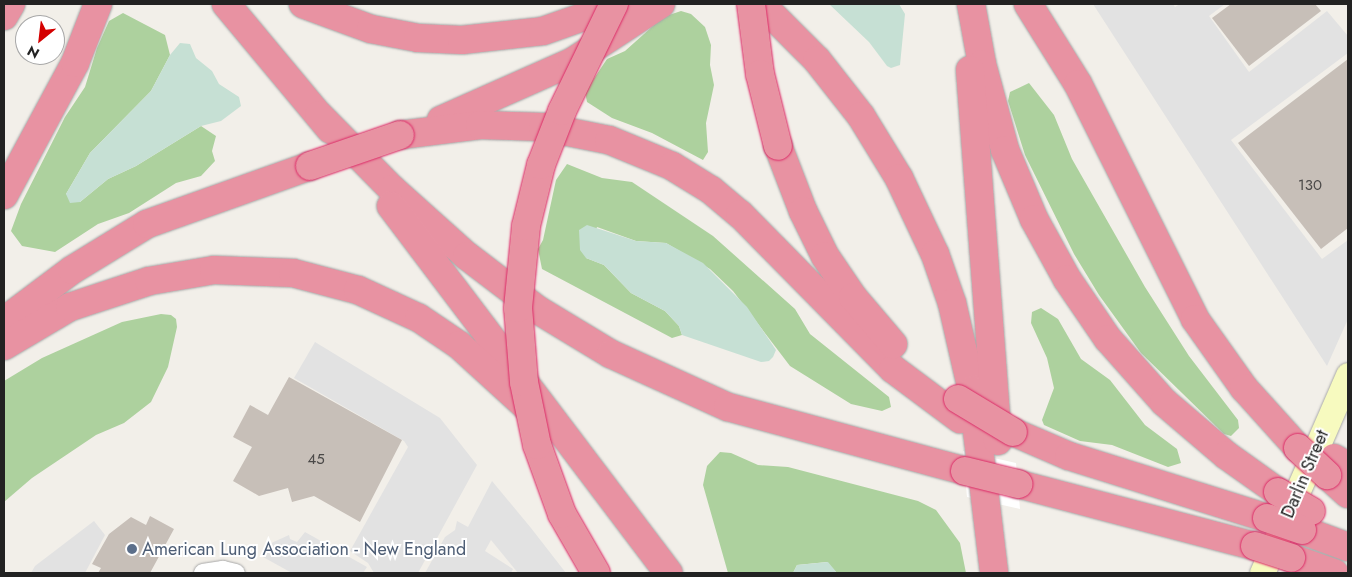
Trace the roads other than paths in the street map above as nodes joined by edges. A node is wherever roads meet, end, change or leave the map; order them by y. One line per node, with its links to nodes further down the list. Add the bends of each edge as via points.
1 (11, 4): 13 (highway)
2 (98, 4): 17 (highway, via 75,63)
3 (226, 4): 15 (highway)
4 (303, 4): 6 (highway, via 371,29 418,38 462,40 543,31)
5 (614, 4): 32 (highway, bridge, via 562,111 541,165 526,226 518,302 524,382 537,445 562,514)
6 (620, 4)
7 (661, 4): 16 (highway, via 619,34 560,68)
8 (742, 4): 14 (highway)
9 (751, 4): 21 (highway, bridge, via 760,74 778,146 807,220 840,279 894,345)
10 (761, 4): 14 (highway)
11 (970, 4): 25 (highway, bridge, via 990,97 1009,161 1034,219 1067,279 1109,340 1164,402 1226,455 1278,492); 35 (highway, via 972,103)
12 (1028, 4): 23 (highway, via 1078,84 1191,312 1229,370 1293,439)
13 (4, 16)
14 (827, 72): 34 (highway, via 865,122 899,178 944,280 972,390)
15 (319, 115): 22 (highway); 28 (highway, bridge, via 392,189 461,251 538,310 611,354 691,392 742,411 1103,505)
16 (400, 135): 18 (highway, bridge, via 147,224 72,270); 21 (highway, via 480,125 543,127 609,140 666,164 730,204 893,369)
17 (4, 195)
18 (4, 321)
19 (4, 346): 22 (highway, via 77,303 171,276 234,269 312,277 377,297 441,332 487,369)
20 (1348, 375): 28 (main road, Darlin Street)
21 (959, 409): 25 (highway, bridge, via 1014,439 1084,468 1166,486 1267,518)
22 (589, 466): 33 (highway)
23 (1336, 466): 24 (highway)
24 (1348, 494)
25 (1306, 521): 26 (highway); 27 (highway)
26 (1348, 530)
27 (1348, 547)
28 (1255, 560): 29 (highway)
29 (1284, 566): 36 (highway)
30 (203, 573): 31 (street, via 223,570)
31 (236, 573)
32 (596, 573)
33 (669, 573)
34 (994, 573)
35 (1008, 573)
36 (1334, 573)

